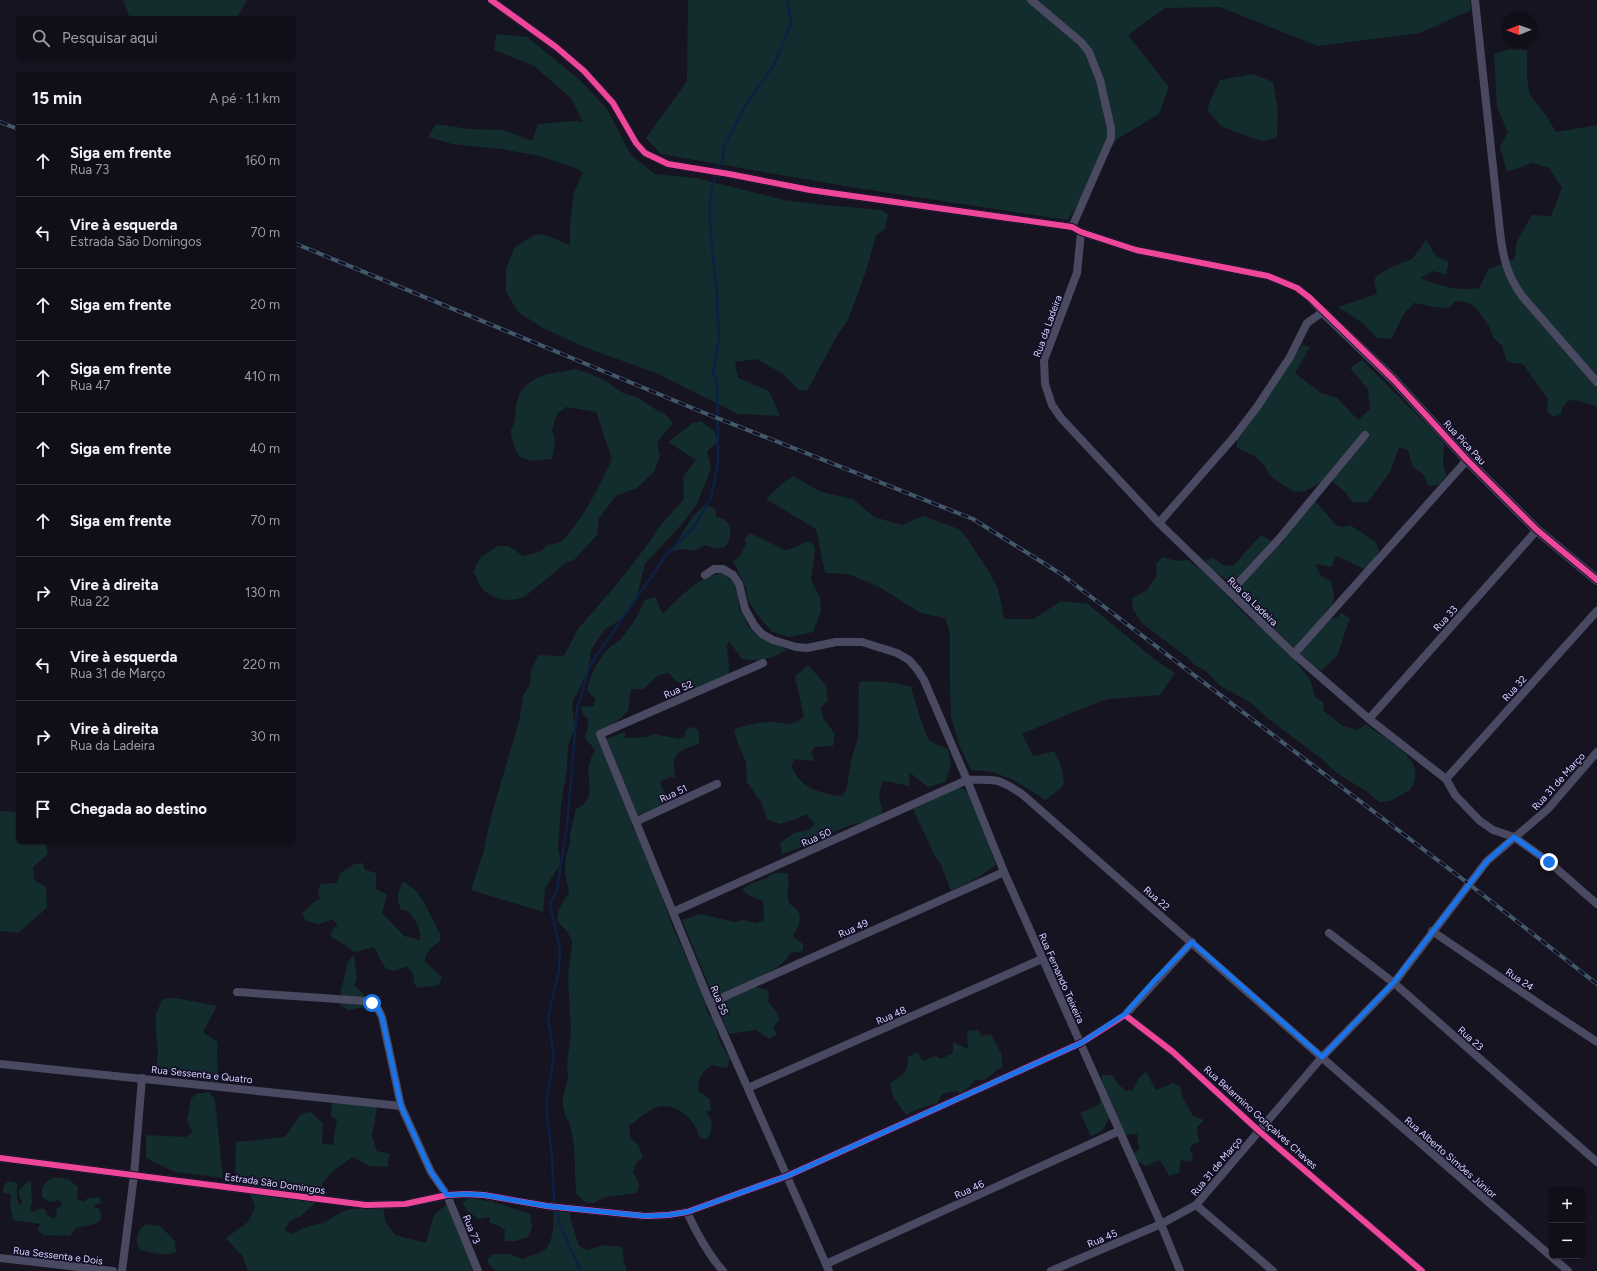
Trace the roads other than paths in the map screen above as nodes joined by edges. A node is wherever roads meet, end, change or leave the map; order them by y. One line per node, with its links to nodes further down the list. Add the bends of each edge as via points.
1 (491, 0): 4 (street, via 556,47 584,71 613,102 636,143 645,153 668,164 810,190)
2 (1031, 0): 4 (street, via 1081,42 1089,52 1100,80 1111,128 1111,138)
3 (1475, 0): 7 (street, via 1506,266 1512,283 1522,296)
4 (1072, 227): 5 (street)
5 (1081, 232): 6 (street, via 1136,250 1268,276 1297,288); 10 (street, Rua da Ladeira, via 1077,273 1044,360 1045,384 1052,405 1061,418)
6 (1323, 312): 9 (street, Rua Pica Pau, via 1393,379); 10 (street, via 1307,323 1290,357 1234,437)
7 (1597, 381)
8 (1365, 434): 14 (street, via 1279,539)
9 (1467, 460): 11 (street, Rua Pica Pau); 16 (street)
10 (1158, 523): 14 (street, Rua da Ladeira)
11 (1537, 530): 13 (street, Rua Pica Pau); 18 (street, Rua 33)
12 (705, 575): 22 (street, Rua Fernando Teixeira, via 714,569 723,569 733,575 740,584 745,609 754,625 762,634 773,640 807,648 836,642 862,642 909,660 924,680)
13 (1597, 580)
14 (1230, 592): 16 (street, Rua da Ladeira)
15 (1597, 610): 21 (street, Rua 32)
16 (1294, 654): 18 (street, Rua da Ladeira)
17 (763, 663): 19 (street, Rua 52)
18 (1369, 719): 21 (street, Rua da Ladeira)
19 (600, 734): 24 (street, Rua 55)
20 (1597, 752): 25 (street, Rua 31 de Março, via 1548,809)
21 (1446, 779): 25 (street, Rua da Ladeira, via 1455,795 1480,821 1493,830)
22 (967, 780): 26 (street, Rua Fernando Teixeira); 28 (street, Rua 50); 31 (street, Rua 22, via 993,779 1006,783 1022,794)
23 (718, 784): 24 (street, Rua 51)
24 (637, 820): 28 (street, Rua 55)
25 (1514, 837): 27 (street, Rua da Ladeira); 29 (street, Rua 31 de Março, via 1487,861)
26 (1004, 872): 32 (street, Rua Fernando Teixeira); 35 (street, Rua 49)
27 (1596, 899)
28 (673, 912): 35 (street, Rua 55)
29 (1432, 931): 33 (street, Rua 31 de Março); 37 (street, Rua 24)
30 (1329, 933): 33 (street, Rua 23)
31 (1192, 942): 36 (street); 39 (street, Rua 22)
32 (1042, 959): 38 (street, Rua Fernando Teixeira); 42 (street, Rua 48)
33 (1394, 982): 39 (street, Rua 31 de Março); 47 (street, Rua 23)
34 (237, 992): 43 (street, Rua 73, via 365,1001 377,1006 382,1017)
35 (710, 1003): 42 (street, Rua 55)
36 (1125, 1014): 38 (street); 44 (street, Rua Belarmino Gonçalves Chaves, via 1173,1052)
37 (1597, 1042)
38 (1081, 1043): 45 (street, Rua Fernando Teixeira); 49 (street, Estrada São Domingos)
39 (1322, 1057): 44 (street, Rua 31 de Março); 64 (street, Rua Alberto Simões Júnior)
40 (0, 1064): 41 (street, Rua Sessenta e Quatro)
41 (142, 1078): 43 (street, Rua Sessenta e Quatro); 48 (street)
42 (748, 1088): 49 (street, Rua 55)
43 (401, 1106): 50 (street, Rua 73, via 431,1172)
44 (1259, 1131): 51 (street, Rua 31 de Março); 63 (street, Rua Belarmino Gonçalves Chaves)
45 (1119, 1132): 53 (street, Rua Fernando Teixeira); 55 (street, Rua 46)
46 (0, 1158): 48 (street, Estrada São Domingos)
47 (1597, 1162)
48 (134, 1175): 50 (street, Estrada São Domingos, via 366,1205 405,1204); 57 (street)
49 (787, 1176): 52 (street, Estrada São Domingos); 55 (street, Rua 55)
50 (447, 1195): 52 (street, Estrada São Domingos, via 484,1195 547,1206 645,1216); 58 (street, Rua 73)
51 (1196, 1205): 53 (street, Rua 31 de Março); 62 (street)
52 (687, 1212): 59 (street, via 700,1240)
53 (1161, 1224): 60 (street, Rua 45); 61 (street, Rua Fernando Teixeira)
54 (0, 1258): 56 (street, Rua Sessenta e Dois)
55 (827, 1268)
56 (113, 1271)
57 (122, 1271)
58 (478, 1271)
59 (723, 1271)
60 (1051, 1271)
61 (1180, 1271)
62 (1273, 1271)
63 (1422, 1271)
64 (1568, 1271)

